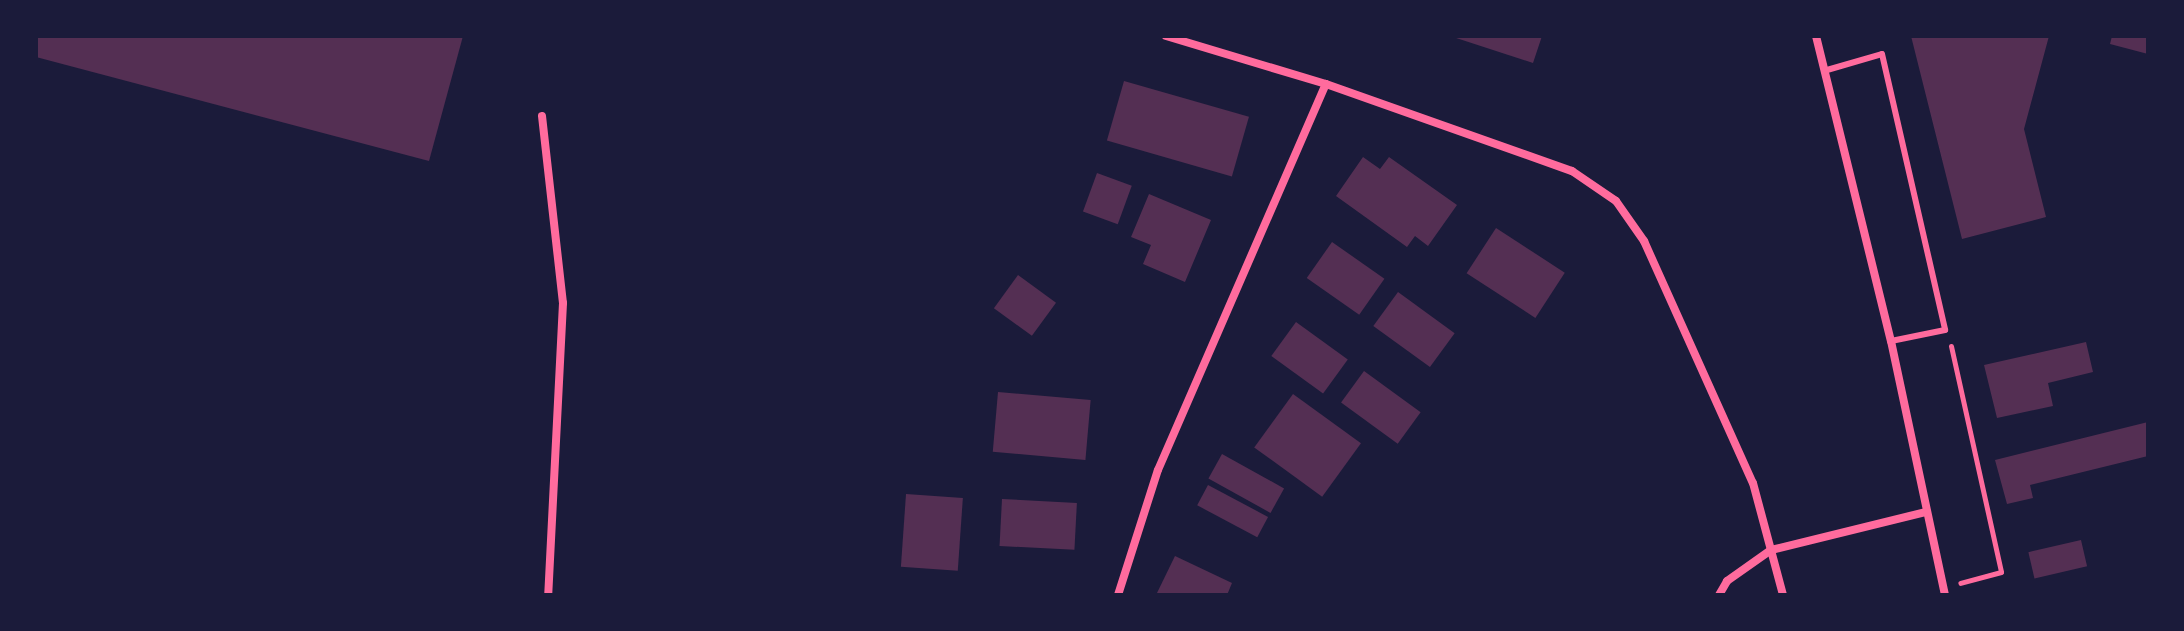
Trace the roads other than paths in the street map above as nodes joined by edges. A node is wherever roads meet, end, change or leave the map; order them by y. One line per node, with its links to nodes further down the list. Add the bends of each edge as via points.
1 (1166, 36): 4 (street)
2 (1816, 36): 3 (street)
3 (1827, 70): 6 (street); 6 (lane, via 1882,54 1945,330)
4 (1326, 84): 8 (street, via 1572,171 1616,201 1644,241 1753,483); 10 (street, via 1158,470)
5 (542, 116): 9 (street, via 563,303)
6 (1891, 341): 7 (street)
7 (1926, 512): 8 (street); 13 (street)
8 (1771, 550): 11 (street, via 1727,581); 12 (street)
9 (548, 595)
10 (1118, 595)
11 (1719, 595)
12 (1783, 595)
13 (1945, 595)

